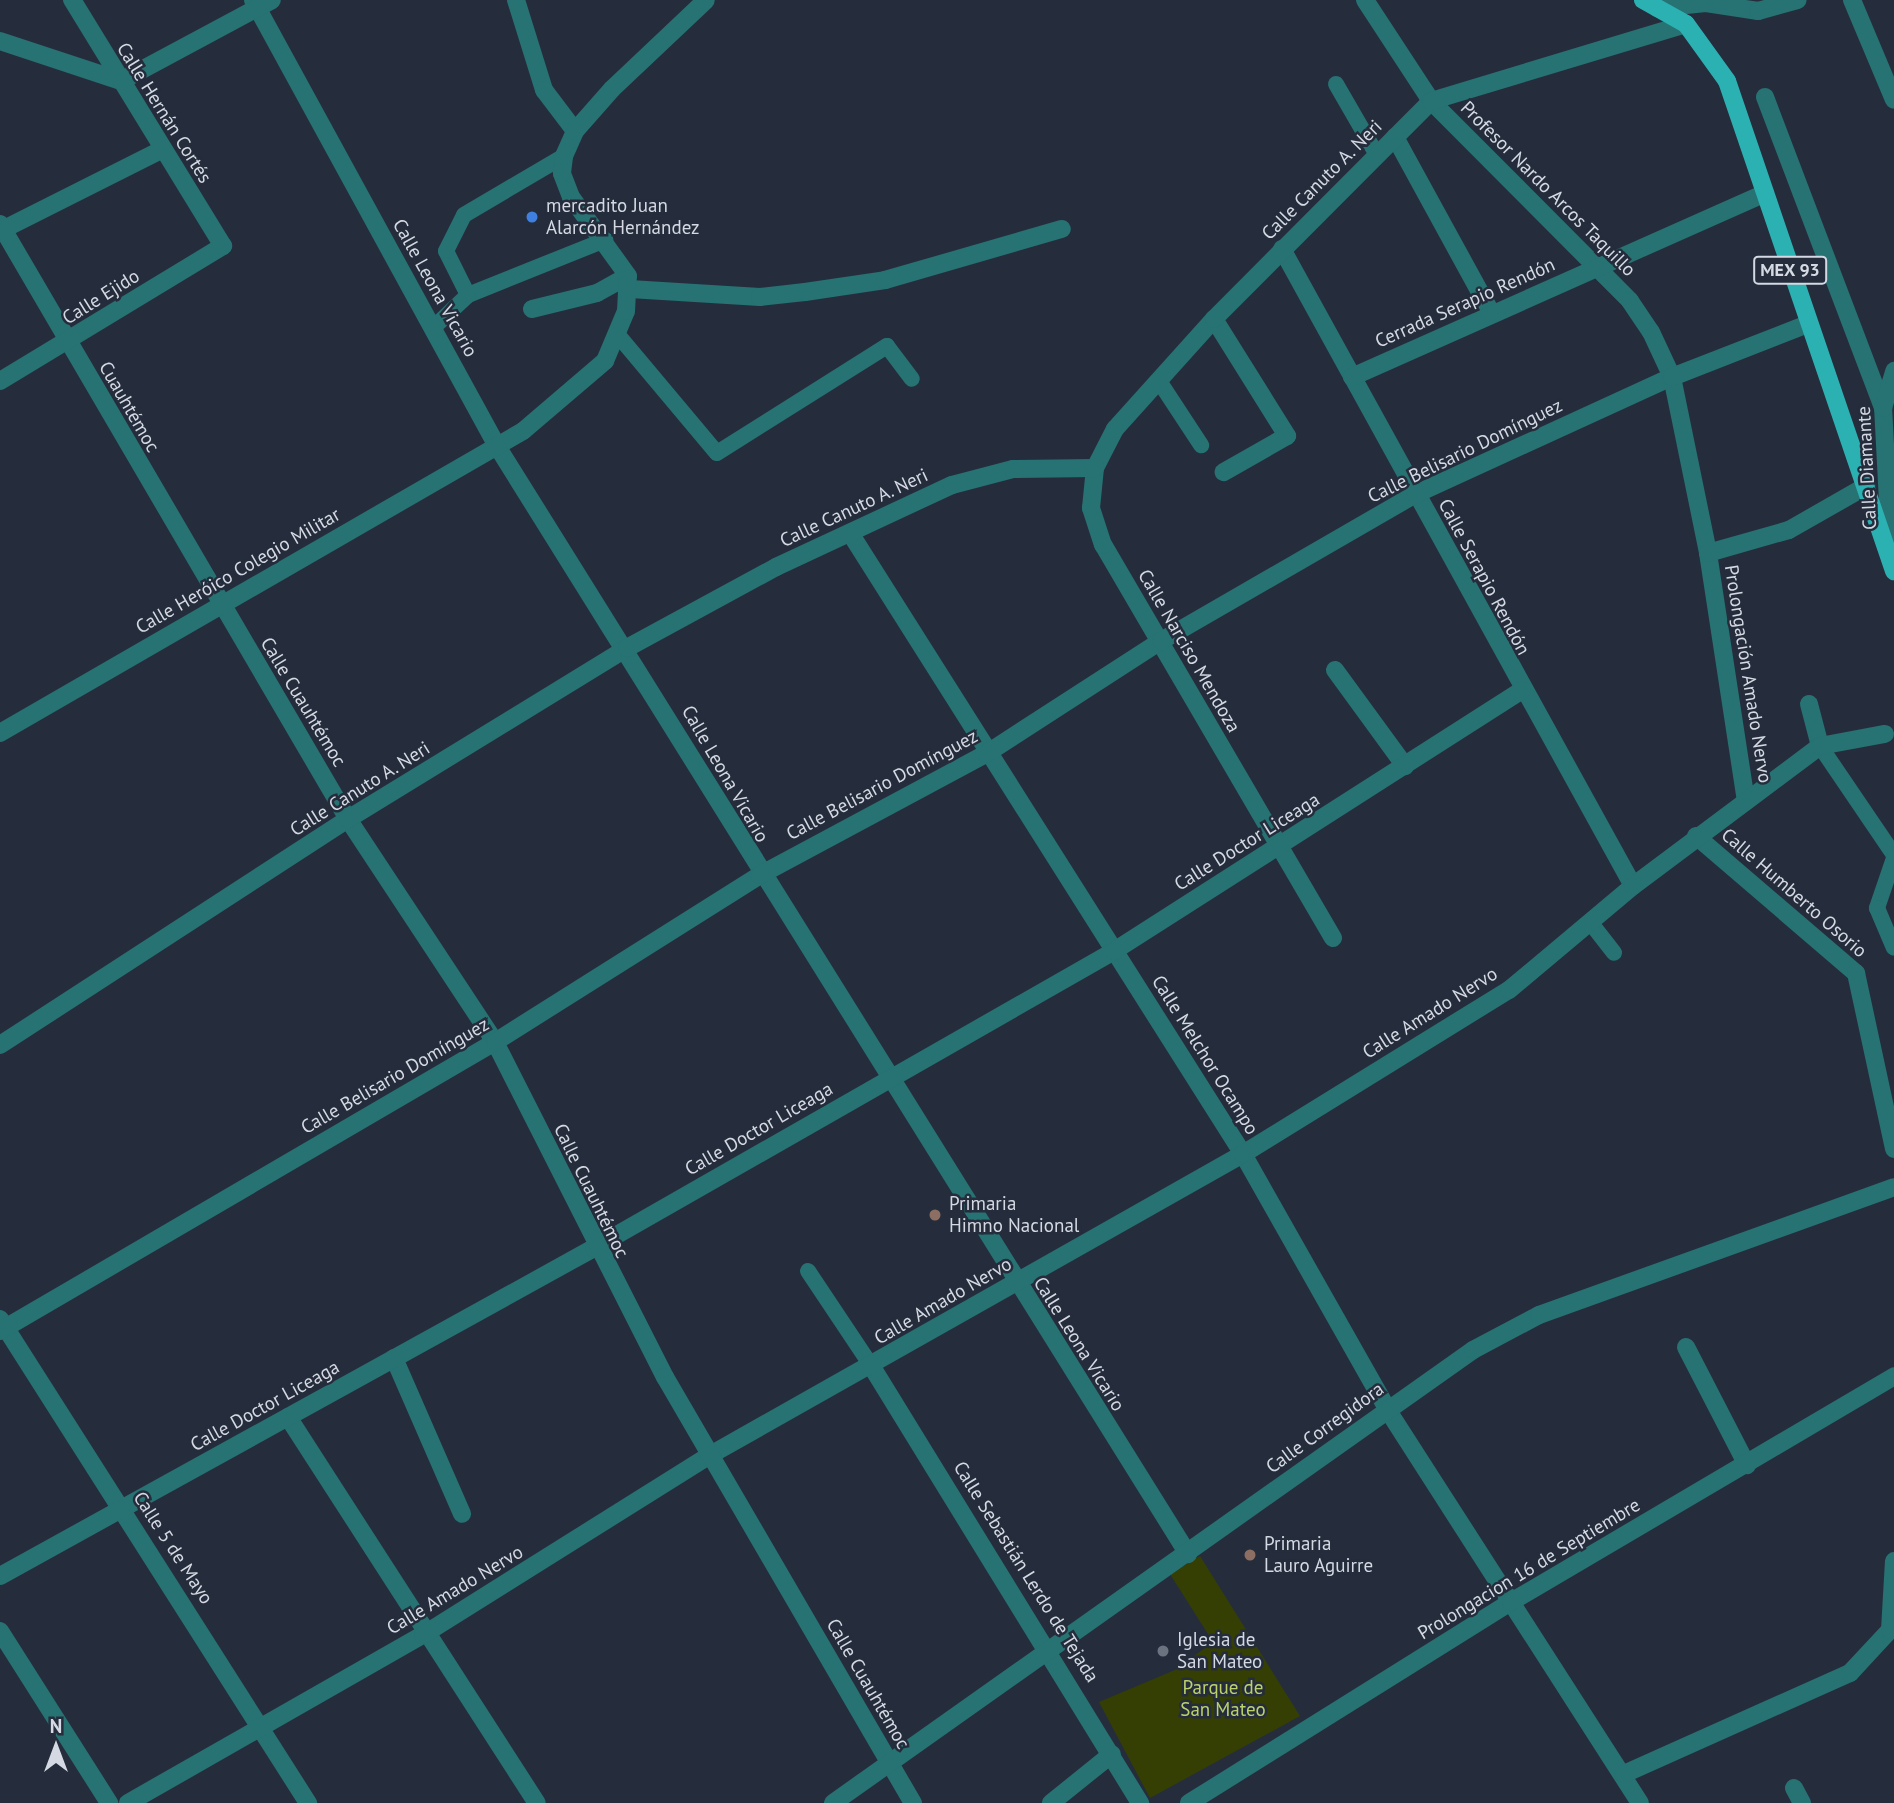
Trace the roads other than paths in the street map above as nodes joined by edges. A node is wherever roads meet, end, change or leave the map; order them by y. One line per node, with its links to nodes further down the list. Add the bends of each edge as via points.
1 (72, 0): 11 (street, Calle Hernán Cortés)
2 (516, 0): 16 (street, via 544,90)
3 (1365, 0): 15 (street, Profesor Nardo Arcos Taquillo)
4 (1798, 0): 8 (street, via 1758,11 1706,3)
5 (1852, 0): 14 (street)
6 (261, 3): 11 (street); 34 (street, Calle Leona Vicario)
7 (698, 4): 16 (street)
8 (1650, 4): 9 (main road, MEX 93)
9 (1686, 24): 15 (street, Calle Canuto A. Neri); 21 (main road, MEX 93, via 1727,81)
10 (0, 41): 11 (street)
11 (121, 81): 18 (street, Calle Hernán Cortés)
12 (1336, 84): 19 (street)
13 (1765, 97): 43 (street)
14 (1894, 100)
15 (1431, 102): 17 (street, Calle Canuto A. Neri); 27 (street, Profesor Nardo Arcos Taquillo)
16 (575, 131): 20 (street)
17 (1395, 137): 19 (street, Calle Canuto A. Neri); 31 (street)
18 (163, 149): 22 (street); 25 (street, Calle Hernán Cortés)
19 (1377, 155): 26 (street, Calle Canuto A. Neri)
20 (564, 156): 24 (street, via 562,173 571,197); 29 (street, via 464,215 446,251)
21 (1765, 194): 27 (street, Cerrada Serapio Rendón); 33 (main road, MEX 93)
22 (1, 228): 36 (street, Cuauhtémoc)
23 (1062, 229): 28 (street, via 898,277 805,292 760,297)
24 (605, 240): 28 (street); 29 (street)
25 (223, 246): 36 (street, Calle Ejido)
26 (1282, 249): 32 (street, Calle Canuto A. Neri); 38 (street, Calle Serapio Rendón)
27 (1596, 268): 31 (street, Cerrada Serapio Rendón); 39 (street, Profesor Nardo Arcos Taquillo, via 1630,301)
28 (629, 282): 30 (street); 35 (street, Calle Heróico Colegio Militar)
29 (468, 295): 34 (street)
30 (532, 309)
31 (1491, 313): 38 (street, Cerrada Serapio Rendón)
32 (1214, 319): 42 (street, Calle Canuto A. Neri); 47 (street, via 1287,436)
33 (1808, 324): 39 (street, Calle Belisario Domínguez); 48 (main road, MEX 93)
34 (433, 328): 45 (street, Calle Leona Vicario)
35 (617, 334): 40 (street, via 694,419 717,453 887,346); 45 (street, Calle Heróico Colegio Militar, via 605,362)
36 (67, 342): 41 (street, Calle Ejido); 53 (street, Cuauhtémoc)
37 (1894, 371): 43 (street, Calle Diamante)
38 (1352, 377): 49 (street, Calle Serapio Rendón)
39 (1672, 377): 49 (street, Calle Belisario Domínguez); 51 (street, Prolongación Amado Nervo)
40 (912, 379)
41 (0, 381)
42 (1159, 381): 44 (street); 46 (street, Calle Canuto A. Neri, via 1115,429)
43 (1883, 408): 52 (street, Calle Diamante)
44 (1201, 445)
45 (497, 446): 53 (street, Calle Heróico Colegio Militar); 55 (street, Calle Leona Vicario)
46 (1095, 468): 50 (street, Calle Canuto A. Neri, via 1013,469 952,485); 54 (street, Calle Narciso Mendoza, via 1091,508 1103,545)
47 (1224, 472)
48 (1866, 486): 51 (street, Prolongación Amado Nervo, via 1770,538); 52 (main road, MEX 93)
49 (1416, 494): 54 (street, Calle Belisario Domínguez); 57 (street, Calle Serapio Rendón)
50 (852, 536): 55 (street, Calle Canuto A. Neri, via 776,568); 62 (street, Calle Melchor Ocampo)
51 (1708, 553): 64 (street, Prolongación Amado Nervo)
52 (1892, 569)
53 (221, 604): 59 (street, Calle Heróico Colegio Militar); 65 (street, Calle Cuauhtémoc)
54 (1161, 641): 62 (street, Calle Belisario Domínguez); 67 (street, Calle Narciso Mendoza)
55 (627, 648): 65 (street, Calle Canuto A. Neri); 69 (street, Calle Leona Vicario)
56 (1335, 670): 63 (street)
57 (1522, 690): 63 (street, Calle Doctor Liceaga); 70 (street, Calle Serapio Rendón)
58 (1809, 704): 61 (street)
59 (0, 733)
60 (1885, 734): 61 (street)
61 (1820, 746): 64 (street, Calle Amado Nervo); 68 (street)
62 (986, 754): 69 (street, Calle Belisario Domínguez); 74 (street, Calle Melchor Ocampo)
63 (1405, 766): 67 (street, Calle Doctor Liceaga)
64 (1746, 801): 66 (street, Calle Amado Nervo)
65 (348, 819): 76 (street, Calle Cuauhtémoc, via 431,936); 77 (street, Calle Canuto A. Neri)
66 (1696, 836): 70 (street, Calle Amado Nervo); 79 (street, Calle Humberto Osorio, via 1856,973)
67 (1277, 848): 72 (street, Calle Narciso Mendoza); 74 (street, Calle Doctor Liceaga)
68 (1894, 857): 73 (street, via 1877,908)
69 (760, 875): 76 (street, Calle Belisario Domínguez); 78 (street, Calle Leona Vicario)
70 (1633, 886): 71 (street, Calle Amado Nervo)
71 (1590, 922): 75 (street); 80 (street, Calle Amado Nervo, via 1509,990)
72 (1333, 938)
73 (1894, 948)
74 (1114, 951): 78 (street, Calle Doctor Liceaga); 80 (street, Calle Melchor Ocampo)
75 (1614, 953)
76 (495, 1042): 82 (street, Calle Cuauhtémoc); 85 (street, Calle Belisario Domínguez)
77 (0, 1045)
78 (888, 1079): 82 (street, Calle Doctor Liceaga); 84 (street, Calle Leona Vicario)
79 (1894, 1149)
80 (1243, 1154): 84 (street, Calle Amado Nervo); 90 (street, Calle Melchor Ocampo)
81 (1894, 1187): 90 (street, Calle Corregidora, via 1539,1315)
82 (594, 1248): 87 (street, Calle Doctor Liceaga); 92 (street, Calle Cuauhtémoc)
83 (808, 1271): 88 (street)
84 (1015, 1283): 88 (street, Calle Amado Nervo); 96 (street, Calle Leona Vicario)
85 (2, 1326): 94 (street, Calle 5 de Mayo)
86 (1686, 1347): 93 (street)
87 (394, 1358): 91 (street, Calle Doctor Liceaga); 95 (street)
88 (872, 1367): 92 (street, Calle Amado Nervo); 102 (street, Calle Sebastián Lerdo de Tejada)
89 (1894, 1376): 93 (street, Prolongacion 16 de Septiembre)
90 (1387, 1409): 96 (street, Calle Corregidora); 99 (street, Calle Melchor Ocampo)
91 (288, 1417): 94 (street, Calle Doctor Liceaga); 101 (street)
92 (712, 1454): 101 (street, Calle Amado Nervo); 105 (street, Calle Cuauhtémoc)
93 (1747, 1465): 99 (street, Prolongacion 16 de Septiembre)
94 (123, 1509): 98 (street, Calle Doctor Liceaga); 103 (street, Calle 5 de Mayo)
95 (462, 1514)
96 (1188, 1554): 102 (street, Calle Corregidora)
97 (1894, 1561): 106 (street, via 1889,1630 1874,1654 1797,1701)
98 (0, 1576)
99 (1511, 1602): 106 (street, Calle Melchor Ocampo); 115 (street, Prolongacion 16 de Septiembre)
100 (0, 1631): 107 (street)
101 (423, 1635): 103 (street, Calle Amado Nervo); 110 (street)
102 (1051, 1648): 104 (street, Calle Sebastián Lerdo de Tejada); 105 (street, Calle Corregidora)
103 (261, 1725): 108 (street, Calle Amado Nervo); 109 (street, Calle 5 de Mayo)
104 (1112, 1754): 113 (street); 114 (street, Calle Sebastián Lerdo de Tejada)
105 (888, 1763): 111 (street, Calle Corregidora); 112 (street, Calle Cuauhtémoc)
106 (1624, 1774): 116 (street, Calle Melchor Ocampo)
107 (109, 1803)
108 (128, 1803)
109 (308, 1803)
110 (537, 1803)
111 (833, 1803)
112 (913, 1803)
113 (1051, 1803)
114 (1140, 1803)
115 (1189, 1803)
116 (1640, 1803)

